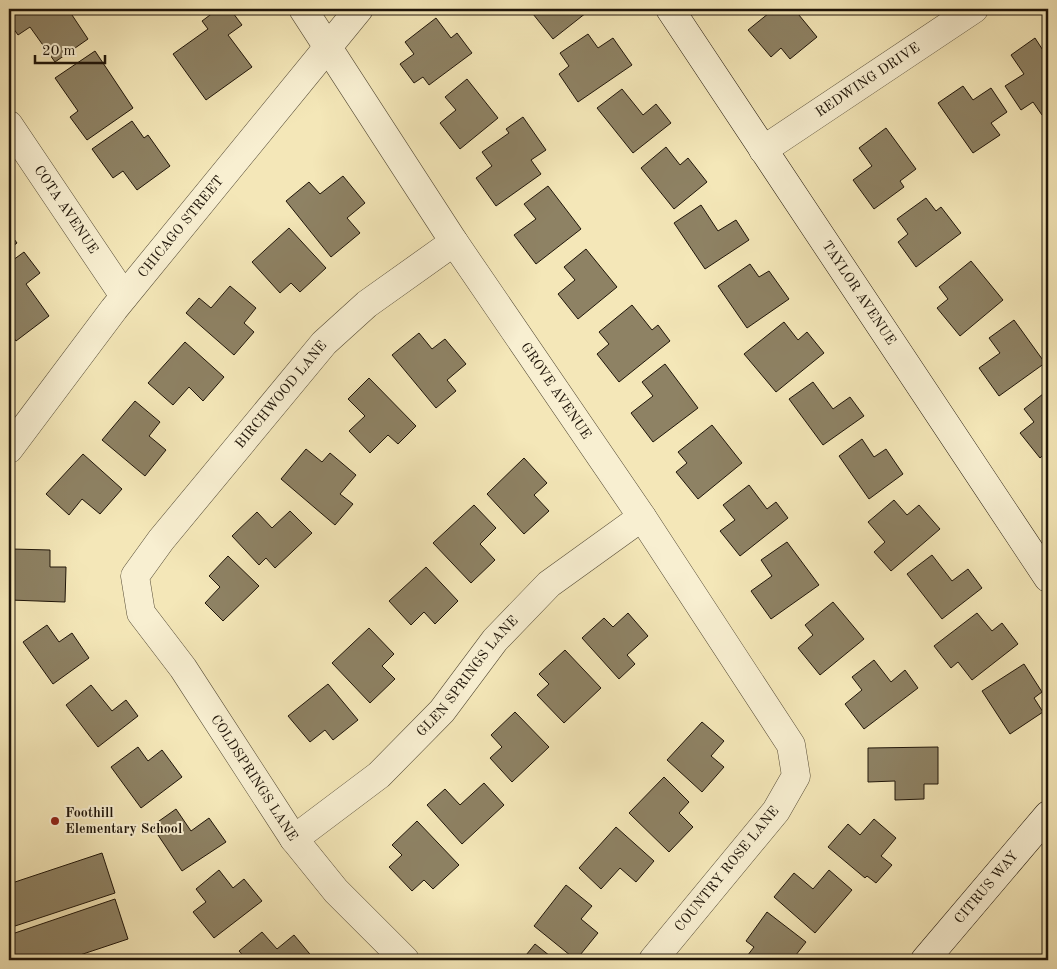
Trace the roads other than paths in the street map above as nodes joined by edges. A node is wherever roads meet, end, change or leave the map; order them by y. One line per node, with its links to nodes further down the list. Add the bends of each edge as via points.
1 (303, 9): 5 (street, GROVE AVENUE)
2 (359, 9): 5 (street, CHICAGO STREET)
3 (670, 9): 7 (street, TAYLOR AVENUE)
4 (974, 9): 7 (street, REDWING DRIVE)
5 (329, 46): 8 (street, GROVE AVENUE); 9 (street, CHICAGO STREET)
6 (9, 125): 9 (street, COTA AVENUE)
7 (763, 150): 13 (street, TAYLOR AVENUE)
8 (454, 242): 11 (street, GROVE AVENUE); 12 (street, BIRCHWOOD LANE, via 367,304 324,343)
9 (124, 296): 10 (street, CHICAGO STREET)
10 (9, 448)
11 (642, 517): 14 (street, GROVE AVENUE, via 791,745); 16 (street, GLEN SPRINGS LANE, via 549,584 495,640 442,711 379,775)
12 (135, 576): 16 (street, COLDSPRINGS LANE, via 141,613 183,668)
13 (1048, 578)
14 (796, 776): 18 (street, COUNTRY ROSE LANE, via 776,811)
15 (1048, 815): 19 (street, CITRUS WAY)
16 (294, 839): 17 (street, COLDSPRINGS LANE, via 336,891)
17 (405, 960)
18 (654, 960)
19 (925, 960)

